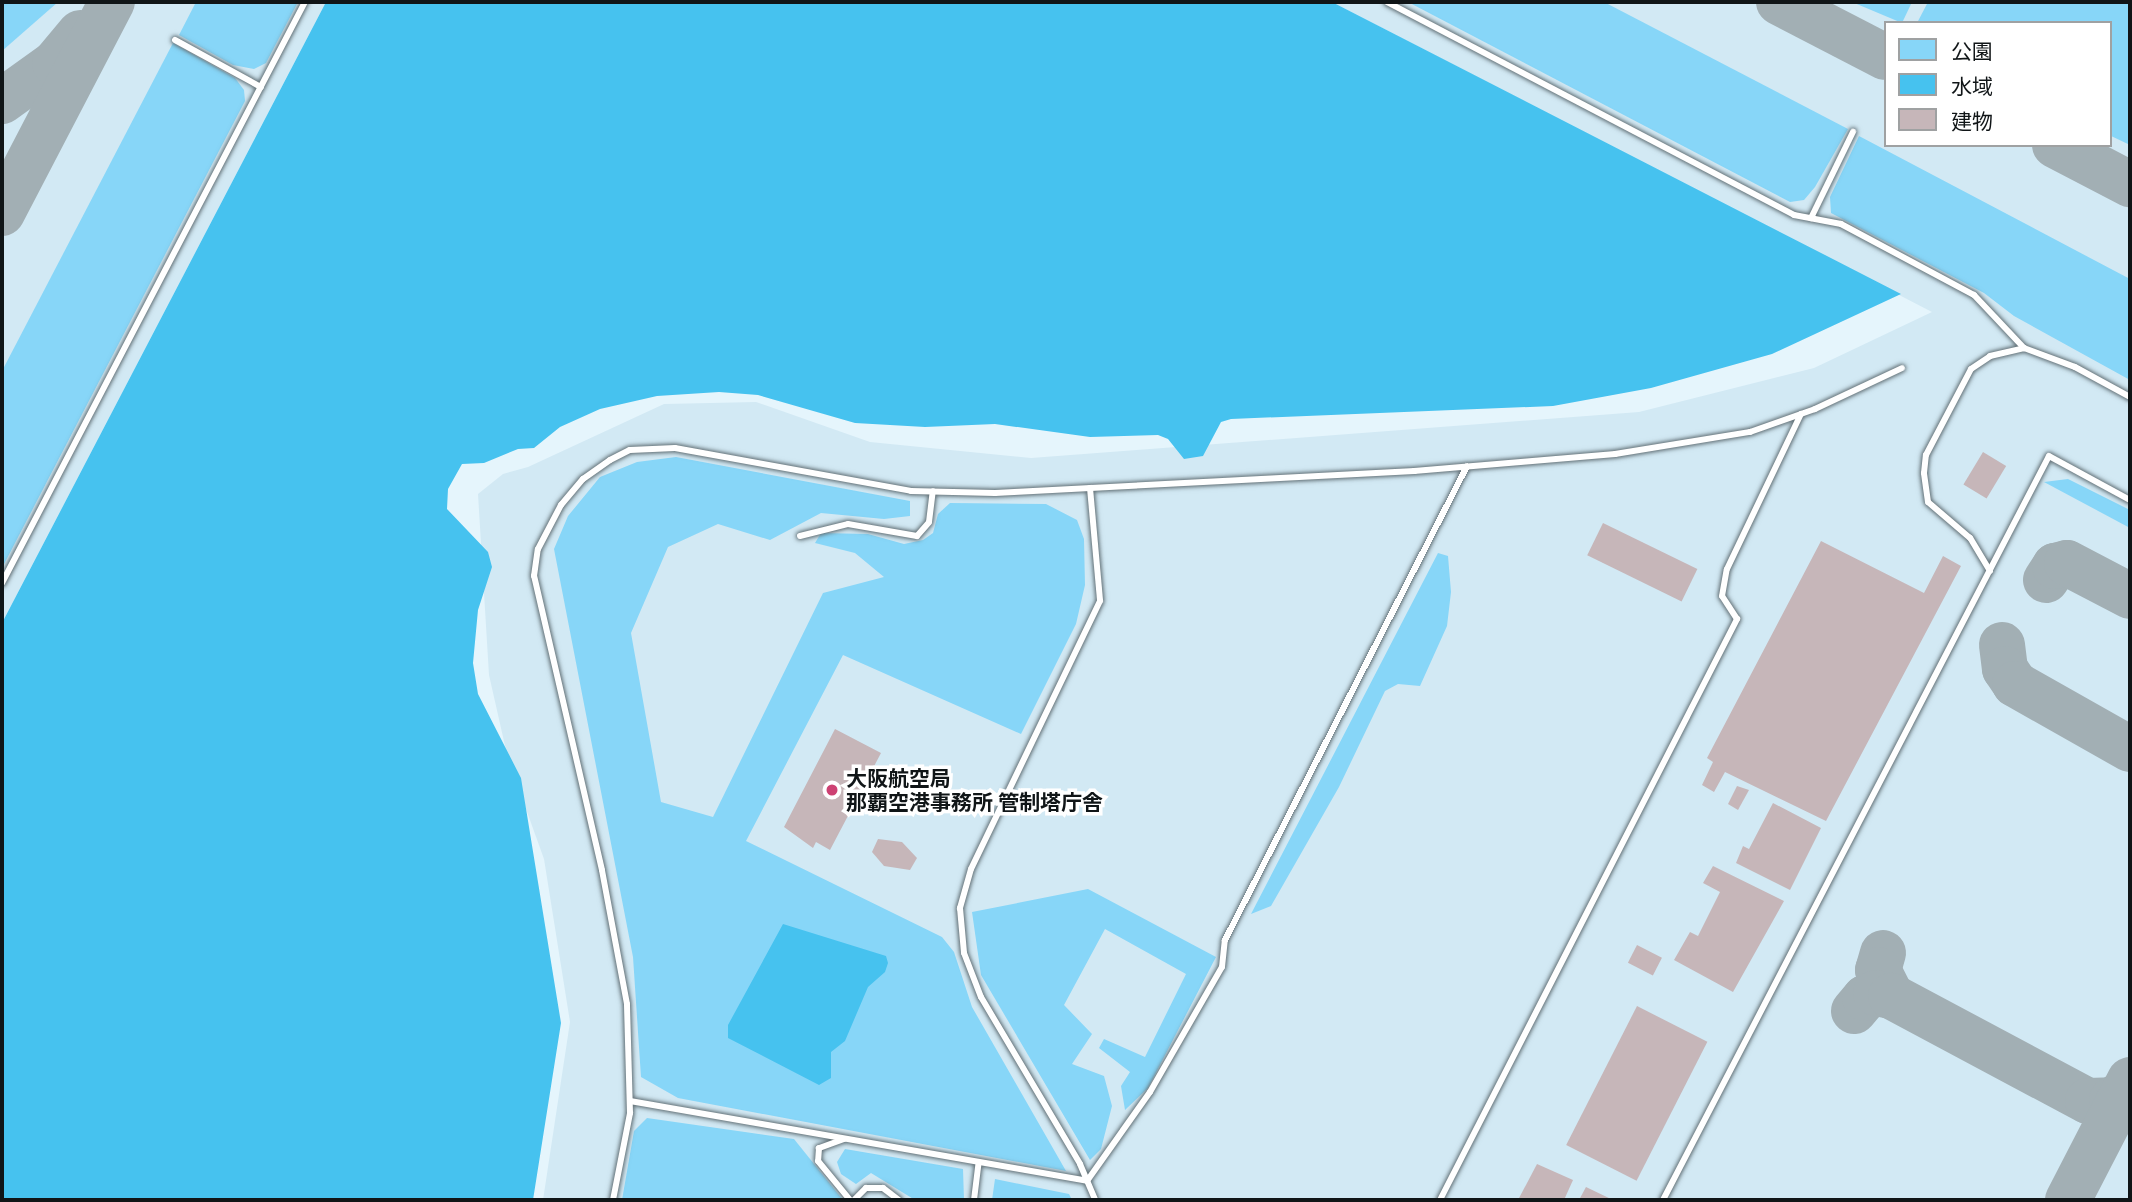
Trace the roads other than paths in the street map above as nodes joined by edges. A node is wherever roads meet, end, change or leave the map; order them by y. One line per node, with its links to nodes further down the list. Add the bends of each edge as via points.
1 (305, 2): 4 (lane)
2 (1387, 2): 6 (lane, via 1794,215)
3 (175, 40): 4 (lane)
4 (261, 87): 17 (lane)
5 (1853, 132): 6 (lane)
6 (1811, 218): 7 (lane, via 1841,224 1974,295)
7 (2024, 348): 9 (lane); 16 (lane, via 1990,356 1971,369 1926,455 1928,502 1970,538)
8 (1902, 368): 10 (lane)
9 (2130, 397)
10 (1801, 414): 11 (lane, via 1750,432 1615,454); 27 (lane, via 1727,569 1722,596 1737,619)
11 (1467, 466): 12 (lane); 21 (lane, via 1224,940 1222,967 1150,1092)
12 (1090, 488): 13 (lane); 21 (lane, via 1100,601 971,869 960,908 964,953 981,997)
13 (933, 491): 15 (lane, via 929,523 917,536 848,524); 18 (lane, via 675,448 630,450 583,480 561,505 538,549 534,576 617,938 627,1004)
14 (2130, 500): 16 (lane, via 2049,456)
15 (800, 536)
16 (1990, 571): 28 (lane)
17 (2, 583)
18 (630, 1101): 19 (lane); 22 (lane)
19 (845, 1139): 20 (lane); 23 (lane, via 819,1148 818,1161)
20 (979, 1162): 21 (lane); 25 (lane)
21 (1087, 1181): 26 (lane)
22 (614, 1200)
23 (852, 1200): 24 (lane, via 866,1188 883,1188)
24 (899, 1200)
25 (974, 1200)
26 (1096, 1200)
27 (1440, 1200)
28 (1663, 1200)

